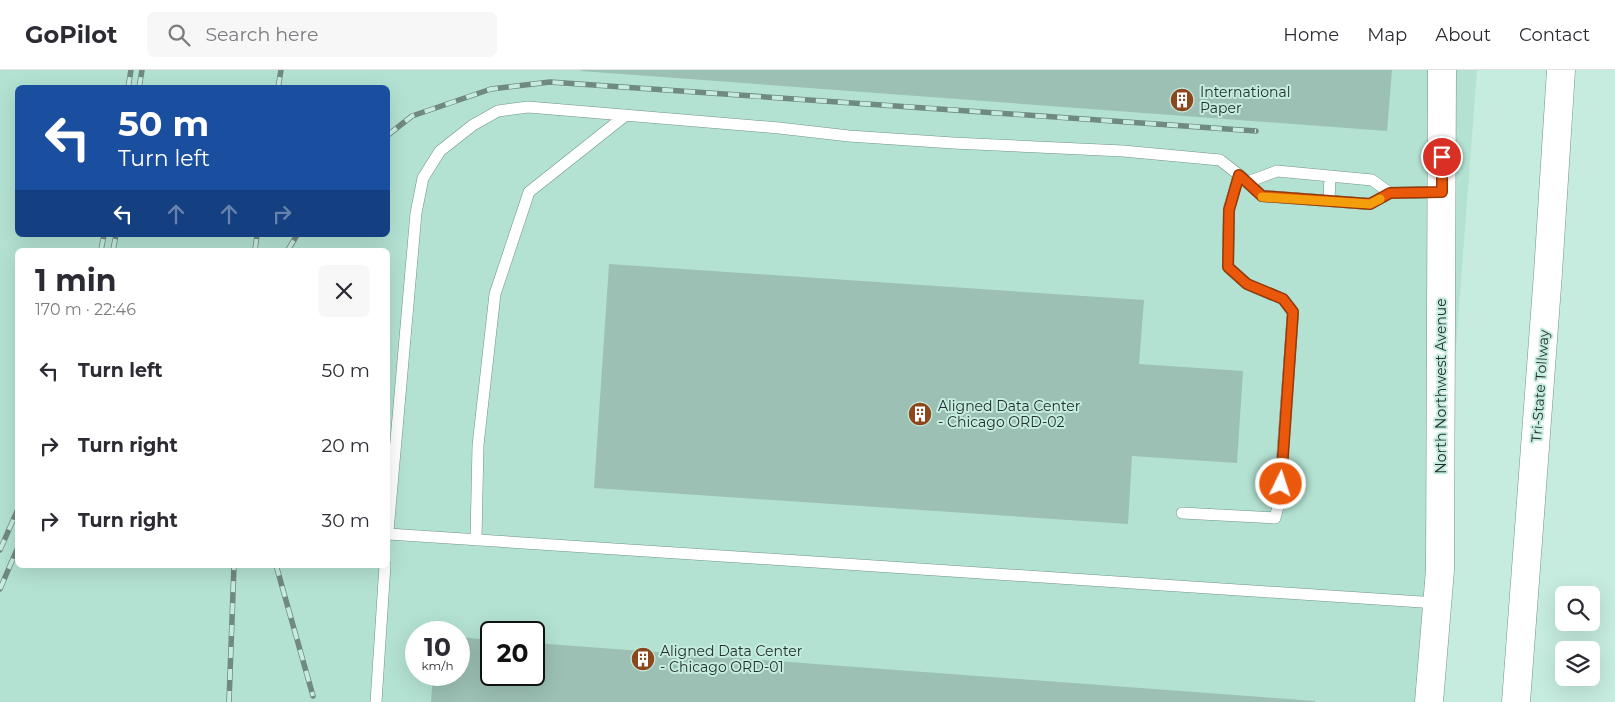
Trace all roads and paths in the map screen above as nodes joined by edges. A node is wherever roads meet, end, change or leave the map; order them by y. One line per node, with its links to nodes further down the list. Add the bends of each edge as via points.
1 (1442, 70): 6 (main road, North Northwest Avenue)
2 (1561, 70): 17 (main road, Tri-State Tollway)
3 (626, 115): 5 (lane, via 859,136 1220,160); 9 (lane, via 528,107 498,111 473,125 440,151 423,178 416,212); 12 (lane, via 529,192 495,294 478,445)
4 (1330, 176): 5 (lane, via 1277,171); 7 (lane, via 1372,180); 8 (lane)
5 (1243, 178): 8 (lane, via 1262,196); 10 (lane, via 1229,210 1228,267 1247,284 1283,299 1293,312 1280,503 1275,518)
6 (1442, 192): 7 (lane); 14 (main road, North Northwest Avenue, via 1440,570)
7 (1390, 193): 8 (lane, via 1370,204)
8 (1329, 201)
9 (390, 507)
10 (1182, 513)
11 (390, 534): 12 (lane)
12 (476, 540): 14 (lane)
13 (385, 568): 15 (lane)
14 (1437, 603): 16 (main road, North Northwest Avenue)
15 (376, 702)
16 (1428, 702)
17 (1516, 702)

